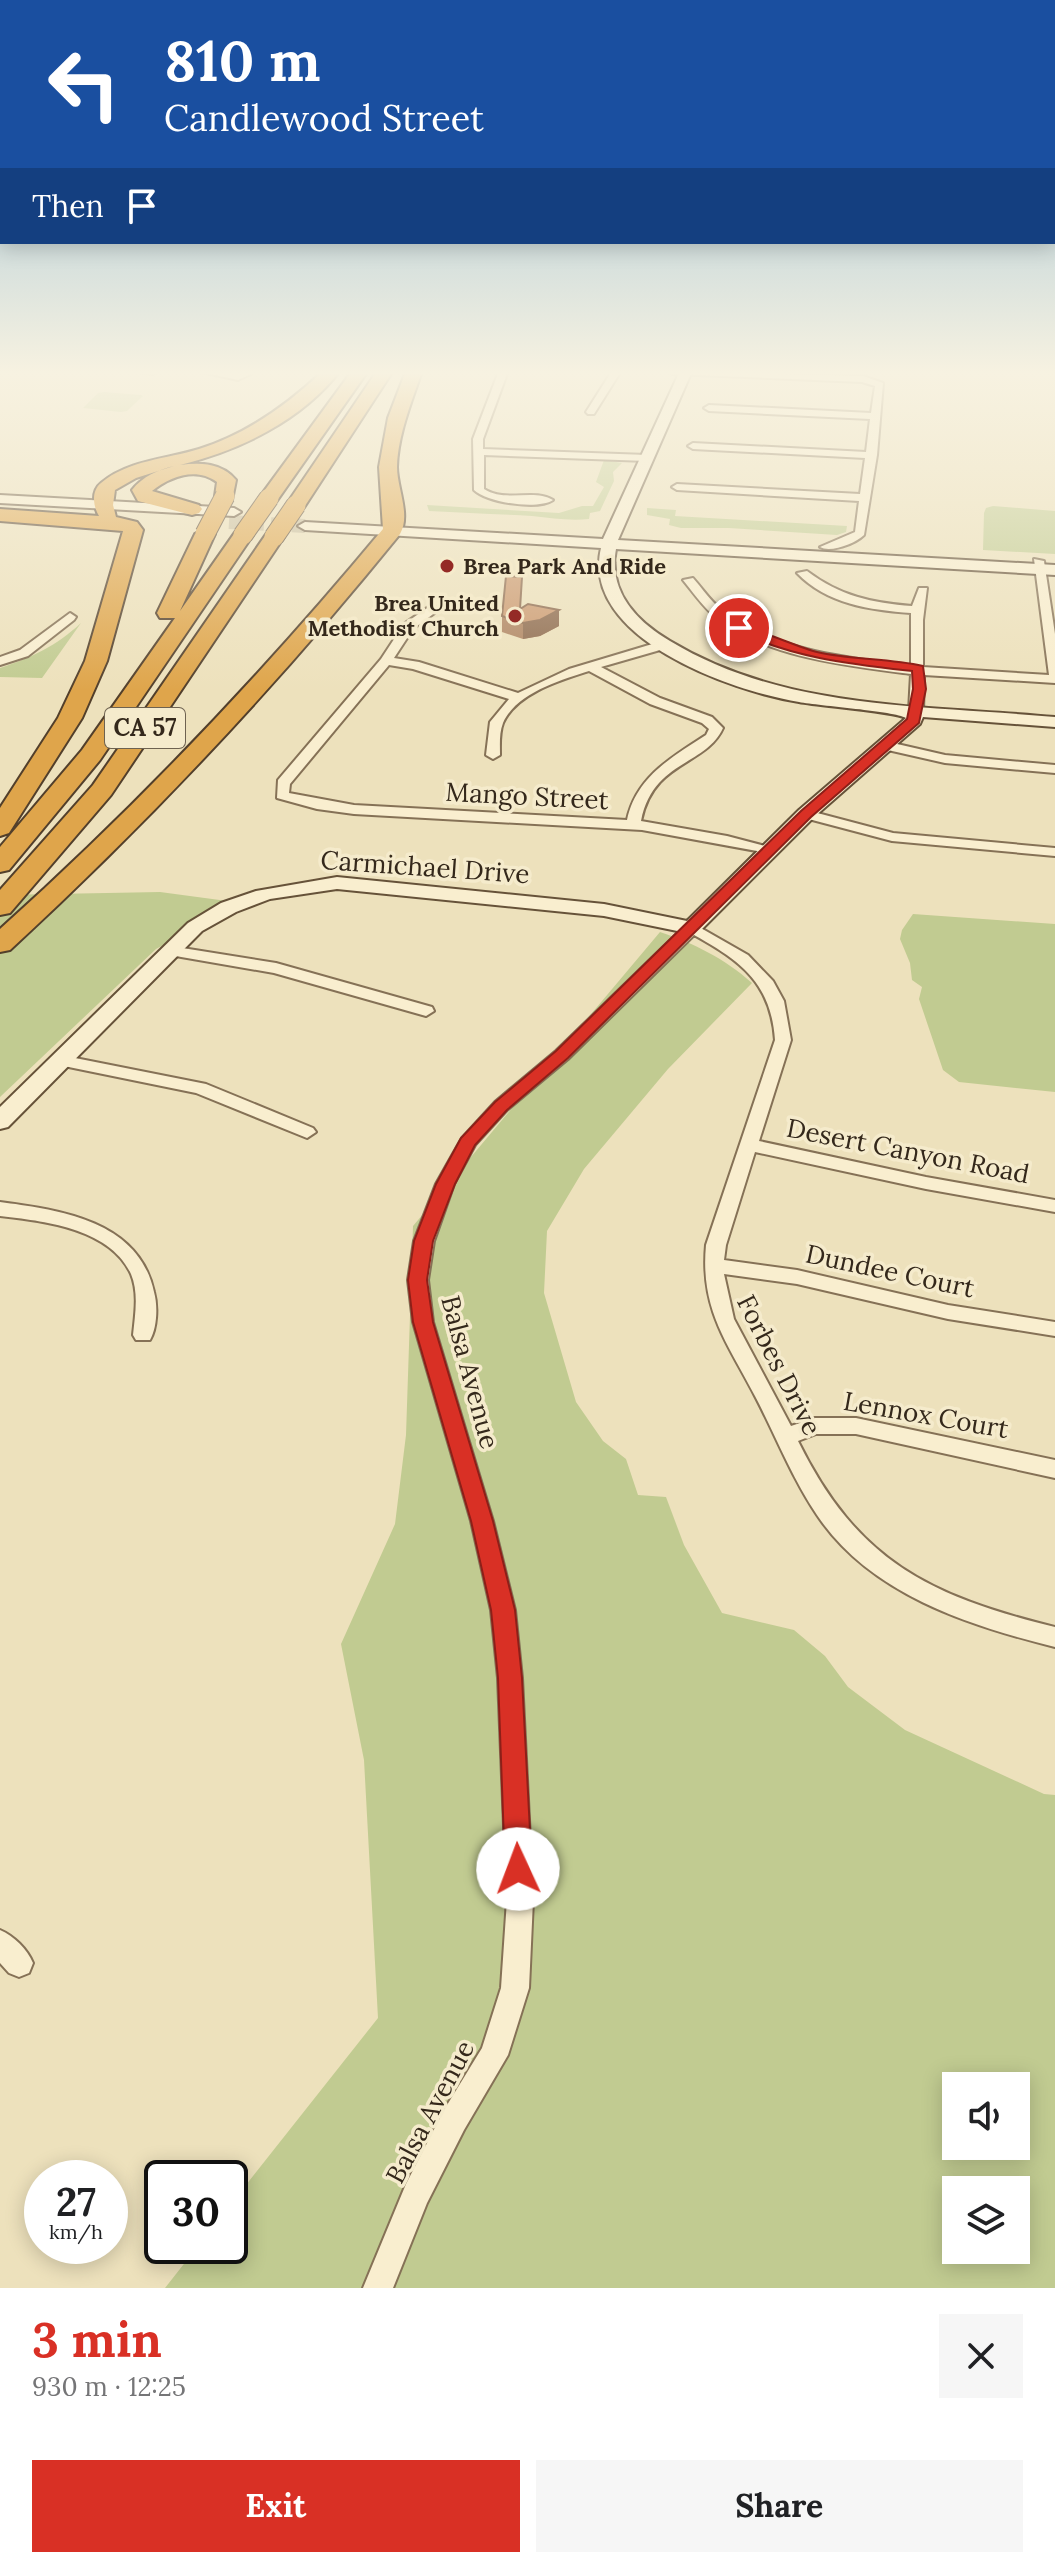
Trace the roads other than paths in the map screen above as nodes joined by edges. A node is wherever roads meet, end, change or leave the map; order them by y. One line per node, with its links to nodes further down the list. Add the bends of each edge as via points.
1 (119, 478): 16 (highway, via 106,488)
2 (155, 478): 15 (highway, via 142,490 145,497)
3 (223, 478): 18 (highway)
4 (283, 478): 18 (highway, CA 57, bridge, via 269,498)
5 (325, 478): 19 (highway, CA 57)
6 (389, 478): 20 (highway)
7 (479, 478): 13 (street, via 483,495)
8 (639, 478): 21 (main road)
9 (869, 478): 11 (street)
10 (677, 487): 11 (street)
11 (866, 498): 22 (street, via 860,533)
12 (0, 499): 16 (main road)
13 (548, 500)
14 (0, 509): 16 (main road)
15 (192, 509): 16 (main road); 18 (main road)
16 (105, 510): 18 (main road)
17 (0, 515): 46 (highway, via 114,523 133,530 96,661 70,718)
18 (233, 516): 39 (highway, CA 57); 39 (highway, bridge, via 205,534)
19 (304, 516): 20 (main road); 50 (highway, CA 57, bridge, via 274,537 102,790)
20 (394, 525): 21 (main road); 52 (highway, via 339,596 159,793)
21 (613, 538): 22 (main road); 23 (main road); 31 (main road, via 606,564 613,596)
22 (826, 547): 23 (main road)
23 (1047, 566): 27 (street)
24 (803, 573): 29 (street, via 840,598)
25 (689, 580): 35 (street, via 709,608 762,639 818,656)
26 (923, 591): 29 (street)
27 (1050, 603): 36 (street)
28 (434, 609): 33 (street, via 408,627)
29 (915, 610): 35 (street)
30 (70, 617): 32 (street, via 24,653)
31 (663, 645): 34 (street); 38 (main road, via 733,678 789,695)
32 (0, 661)
33 (386, 661): 37 (street); 45 (street, Mango Street, via 283,783 282,795 301,802 404,812)
34 (592, 667): 37 (street); 45 (street, via 716,728 712,737 644,789)
35 (918, 668): 36 (street); 38 (street)
36 (1055, 677)
37 (517, 697): 42 (street, via 494,727)
38 (916, 711): 40 (main road); 41 (main road, Balsa Avenue, via 914,720)
39 (114, 719): 49 (highway, CA 57, via 91,755)
40 (1055, 722)
41 (884, 745): 43 (street, via 945,759); 44 (main road, Balsa Avenue)
42 (493, 755)
43 (1055, 769)
44 (806, 814): 47 (main road, Balsa Avenue); 48 (street, via 892,837)
45 (633, 826): 47 (street, Mango Street, via 695,832)
46 (0, 828)
47 (768, 851): 51 (main road, Balsa Avenue)
48 (1055, 852)
49 (0, 864)
50 (0, 907)
51 (692, 928): 53 (main road, Carmichael Drive, via 604,910 337,883 295,886 221,909); 58 (street, Forbes Drive, via 750,963 768,982 784,1022); 69 (street, Balsa Avenue, via 468,1142 424,1241 418,1280 423,1322 503,1610 520,1900 515,1988 494,2055 429,2169)
52 (0, 944)
53 (170, 951): 54 (street, via 276,968); 55 (main road, Carmichael Drive)
54 (426, 1011)
55 (60, 1060): 56 (main road, Carmichael Drive); 57 (street, via 200,1088)
56 (0, 1121)
57 (307, 1132)
58 (750, 1145): 59 (street, Desert Canyon Road); 61 (street, Forbes Drive)
59 (1055, 1206)
60 (0, 1209): 63 (street, via 80,1223 114,1242 138,1267 147,1297)
61 (713, 1266): 62 (street, Dundee Court, via 797,1277 948,1312); 64 (street, Forbes Drive, via 715,1303)
62 (1055, 1329)
63 (143, 1335)
64 (787, 1436): 65 (street, Lennox Court, via 815,1426 856,1426); 66 (street, Forbes Drive, via 837,1526 866,1552 909,1583 959,1608)
65 (1055, 1469)
66 (1055, 1637)
67 (0, 1943): 68 (street)
68 (19, 1963)
69 (378, 2288)

